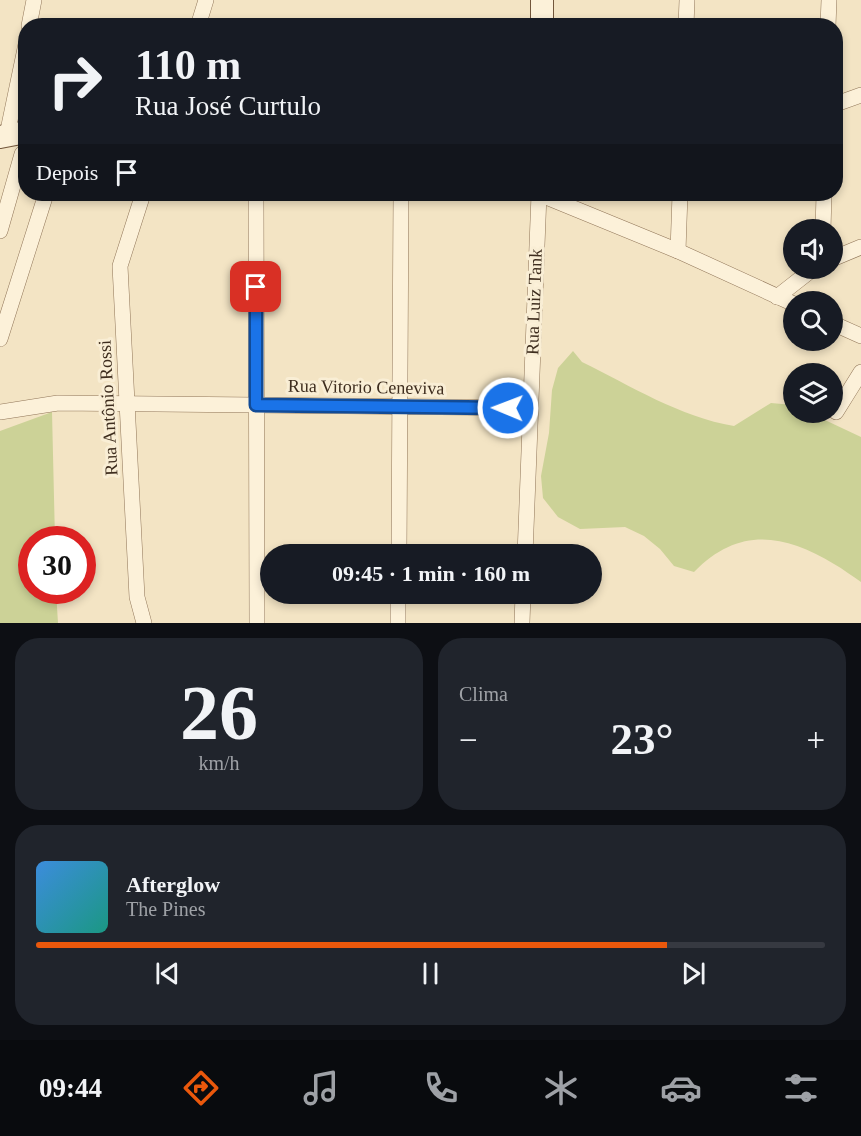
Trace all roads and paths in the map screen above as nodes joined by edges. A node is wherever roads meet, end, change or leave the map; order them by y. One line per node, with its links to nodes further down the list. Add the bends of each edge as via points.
1 (34, 0): 6 (street)
2 (206, 0): 7 (street)
3 (542, 0): 8 (main road)
4 (687, 0): 9 (street)
5 (829, 0): 10 (street)
6 (31, 18)
7 (200, 18)
8 (542, 18)
9 (686, 18)
10 (828, 18)
11 (861, 95): 12 (street)
12 (843, 101)
13 (18, 109): 14 (street)
14 (15, 134)
15 (18, 173): 25 (street)
16 (44, 201): 34 (street)
17 (141, 201): 37 (street, Rua Antônio Rossi, via 120,266)
18 (256, 201): 38 (street)
19 (401, 201): 39 (street)
20 (539, 201): 40 (street, Rua Luiz Tank)
21 (556, 201): 27 (street)
22 (680, 201): 27 (street)
23 (824, 201): 24 (street)
24 (823, 219)
25 (0, 231)
26 (861, 247): 28 (street)
27 (678, 251): 30 (street)
28 (843, 254)
29 (800, 279): 30 (street)
30 (777, 297): 31 (street)
31 (783, 299)
32 (843, 327): 33 (street)
33 (861, 336)
34 (0, 339)
35 (861, 372): 36 (street)
36 (843, 401)
37 (127, 403): 38 (street, Rua Vitorio Ceneviva); 41 (street, Rua Vitorio Ceneviva, via 58,403); 46 (street, Rua Antônio Rossi, via 137,597)
38 (256, 405): 39 (street, Rua Vitorio Ceneviva); 47 (street)
39 (400, 406): 40 (street, Rua Vitorio Ceneviva); 42 (street)
40 (530, 408): 43 (street, Rua Luiz Tank)
41 (0, 412)
42 (399, 544)
43 (525, 544)
44 (398, 604): 48 (street)
45 (523, 604): 49 (street)
46 (144, 623)
47 (257, 623)
48 (398, 623)
49 (522, 623)

